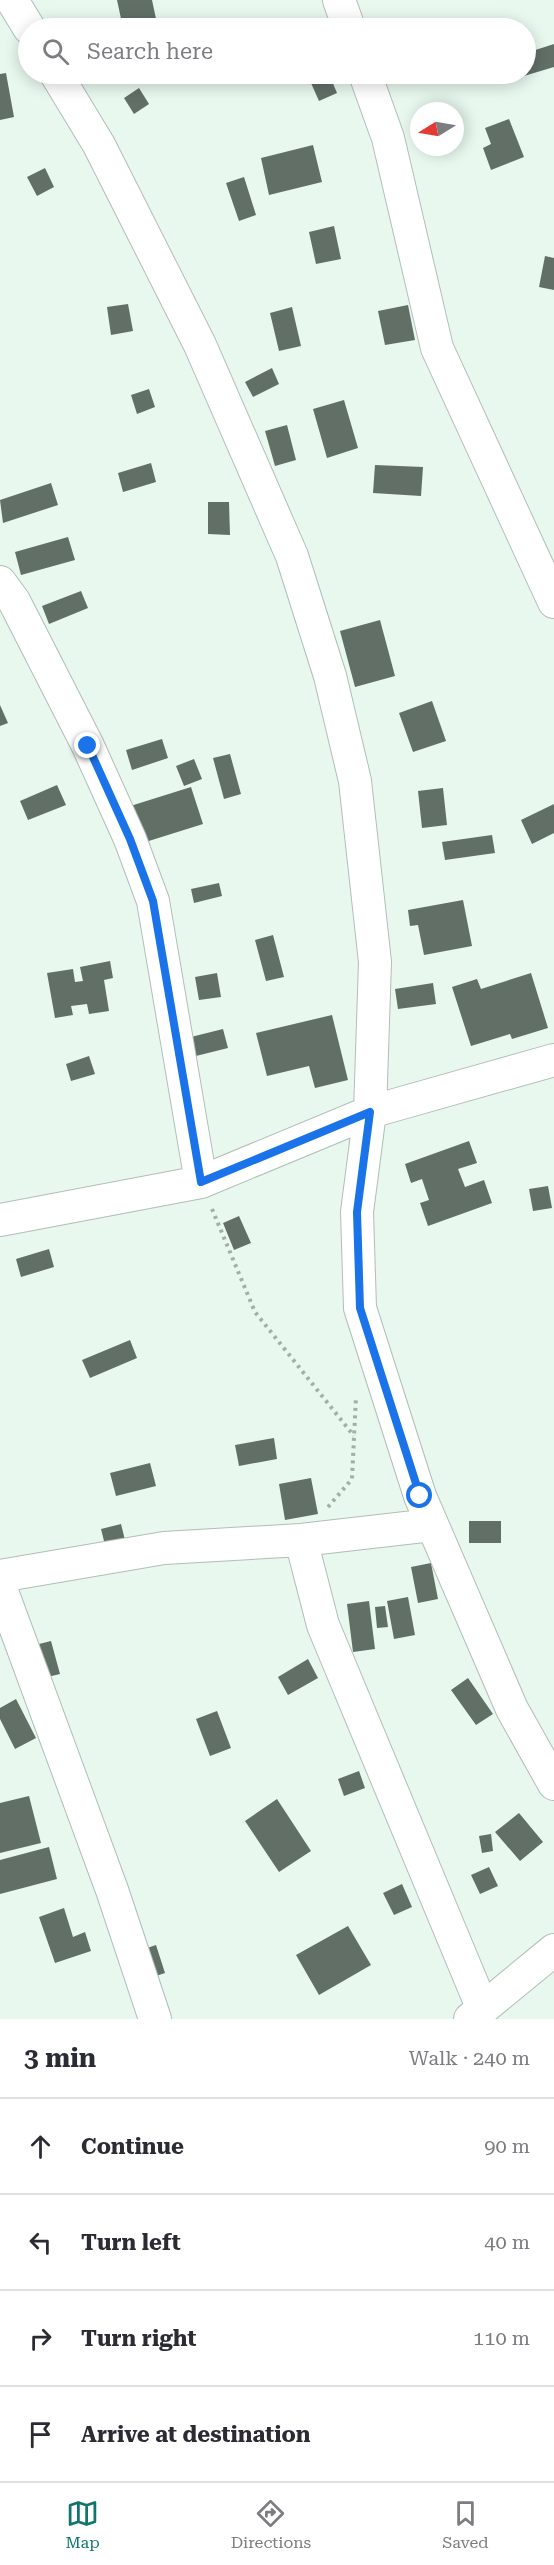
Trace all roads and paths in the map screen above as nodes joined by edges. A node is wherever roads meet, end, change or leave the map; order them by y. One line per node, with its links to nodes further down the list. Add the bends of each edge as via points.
1 (12, 0): 3 (street)
2 (339, 0): 4 (street)
3 (23, 18)
4 (345, 18)
5 (62, 84): 10 (street, via 99,145 200,345 292,556 330,676 355,780 375,962)
6 (369, 84): 8 (street, via 388,138 437,348)
7 (0, 582): 11 (street, via 14,601 88,746 153,901)
8 (554, 602)
9 (554, 1060): 10 (street)
10 (370, 1112): 11 (street); 15 (street, via 357,1212 360,1308)
11 (201, 1182): 12 (street); 14 (path, via 255,1312)
12 (0, 1220)
13 (356, 1389): 14 (path)
14 (354, 1436): 16 (path, via 352,1479)
15 (432, 1525): 16 (street); 19 (street, via 512,1709)
16 (301, 1540): 17 (street, via 164,1548); 21 (street, via 323,1625)
17 (0, 1575)
18 (0, 1586): 22 (street)
19 (554, 1785)
20 (554, 1950): 21 (street)
21 (476, 2013)
22 (155, 2019)

